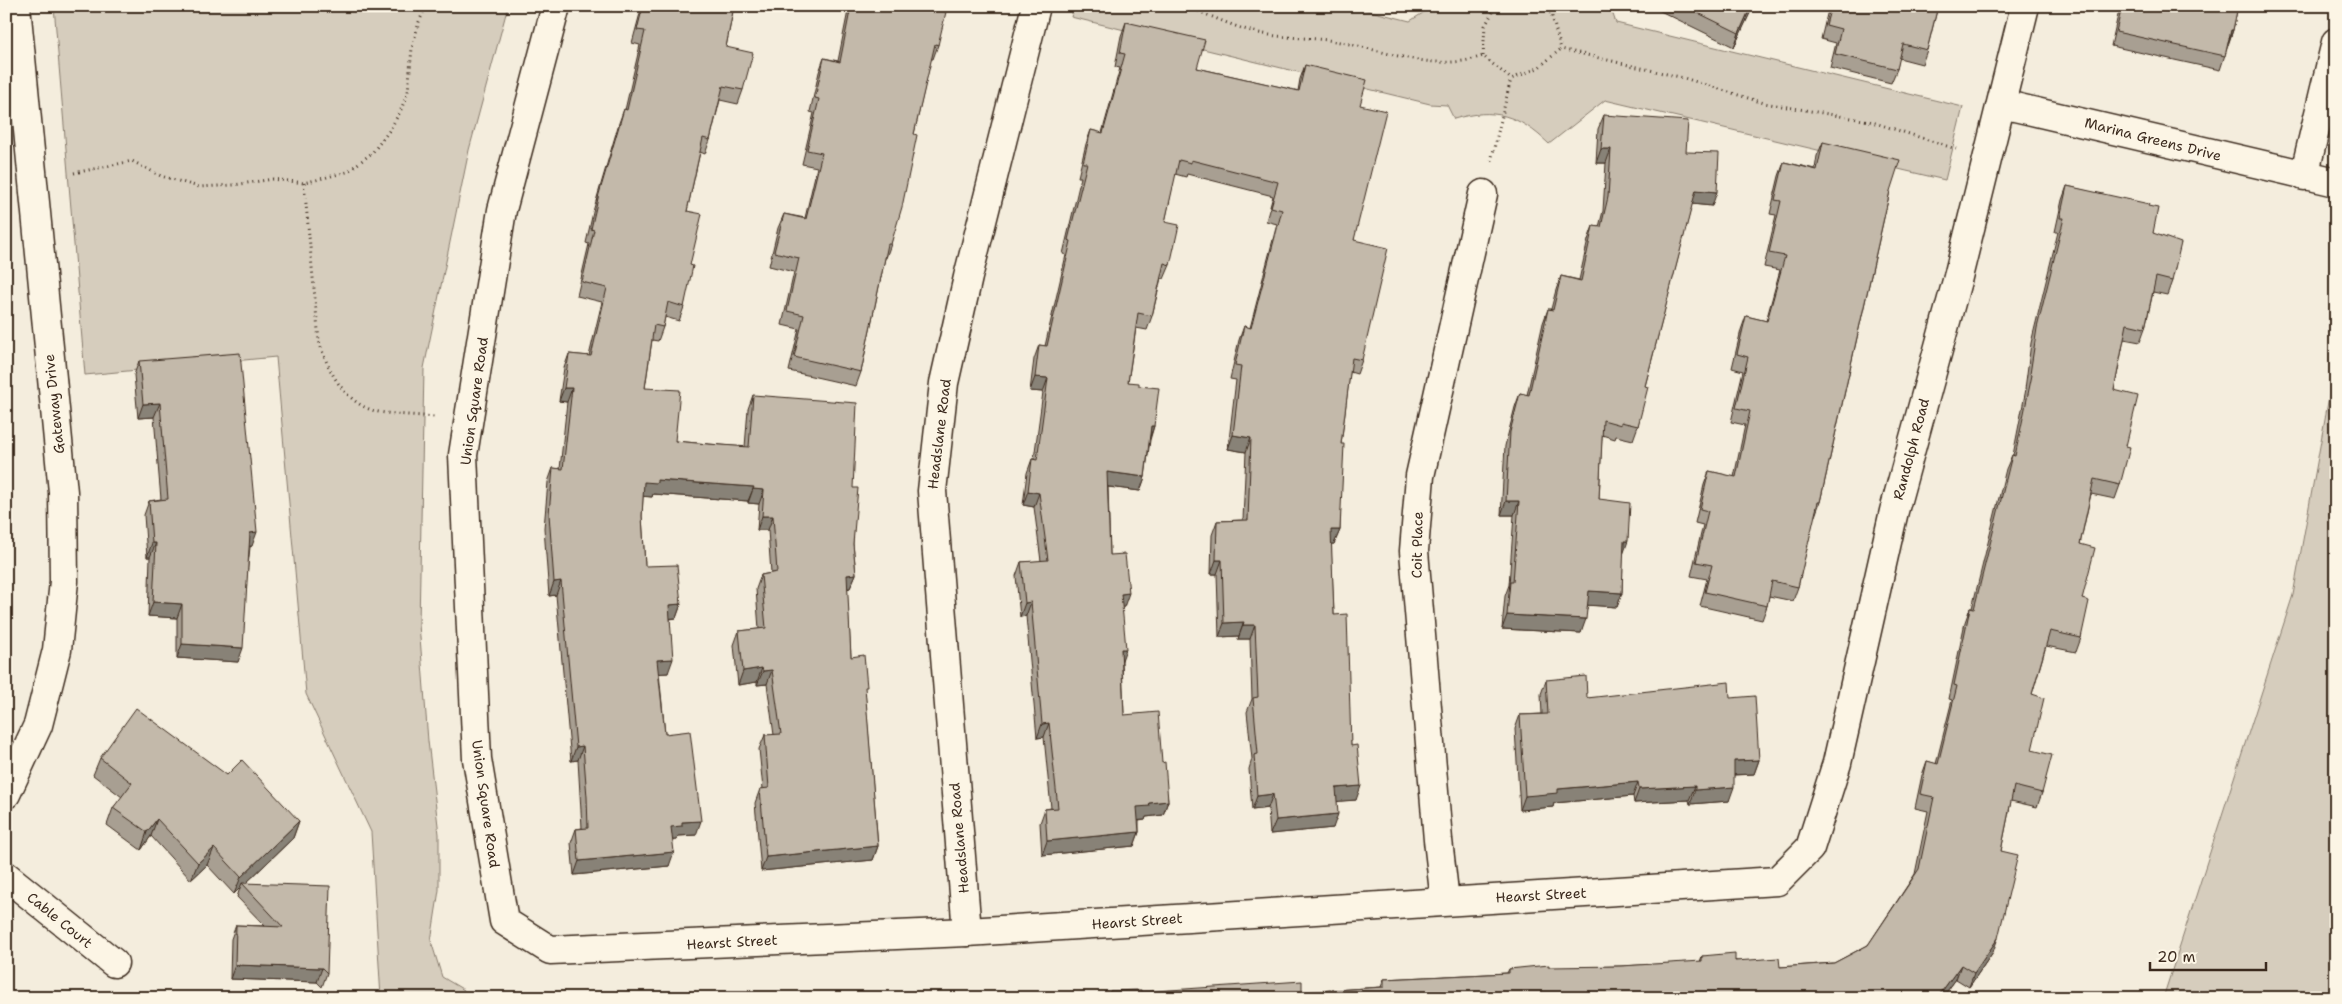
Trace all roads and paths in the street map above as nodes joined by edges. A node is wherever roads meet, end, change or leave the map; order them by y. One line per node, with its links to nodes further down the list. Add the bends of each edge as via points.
1 (16, 6): 21 (street, Gateway Drive, via 63,492 64,581 57,650 38,725)
2 (426, 6): 18 (path, via 412,48 408,92 389,131 372,153 347,172)
3 (556, 6): 20 (street, Union Square Road, via 502,210)
4 (1036, 6): 26 (street, Headslane Road, via 944,383 932,491)
5 (1184, 6): 11 (path, via 1240,29 1341,42 1414,60 1444,64)
6 (1496, 6): 11 (path, via 1485,26)
7 (1536, 6): 10 (path, via 1551,13)
8 (2025, 6): 13 (street, Randolph Road)
9 (2336, 42): 16 (street)
10 (1561, 49): 12 (path, via 1538,68); 14 (path, via 1684,78 1764,103 1870,121)
11 (1483, 56): 12 (path)
12 (1511, 80): 19 (path)
13 (2002, 104): 14 (street, Randolph Road); 16 (street, Marina Greens Drive)
14 (1988, 158): 23 (street, Randolph Road, via 1894,511 1837,763 1810,848)
15 (74, 173): 18 (path, via 132,161 161,176 199,187 273,179)
16 (2304, 176): 17 (street, Marina Greens Drive)
17 (2336, 182)
18 (304, 183): 20 (path, via 319,341 326,366 340,387 356,401 378,412)
19 (1483, 194): 24 (street, Coit Place, via 1420,476 1414,551)
20 (469, 420): 25 (street, Union Square Road, via 463,455 477,759)
21 (6, 794)
22 (6, 876): 27 (street, Cable Court)
23 (1777, 881): 24 (street, Hearst Street)
24 (1445, 901): 26 (street, Hearst Street)
25 (504, 922): 26 (street, Hearst Street, via 550,950)
26 (968, 932)
27 (114, 963)

